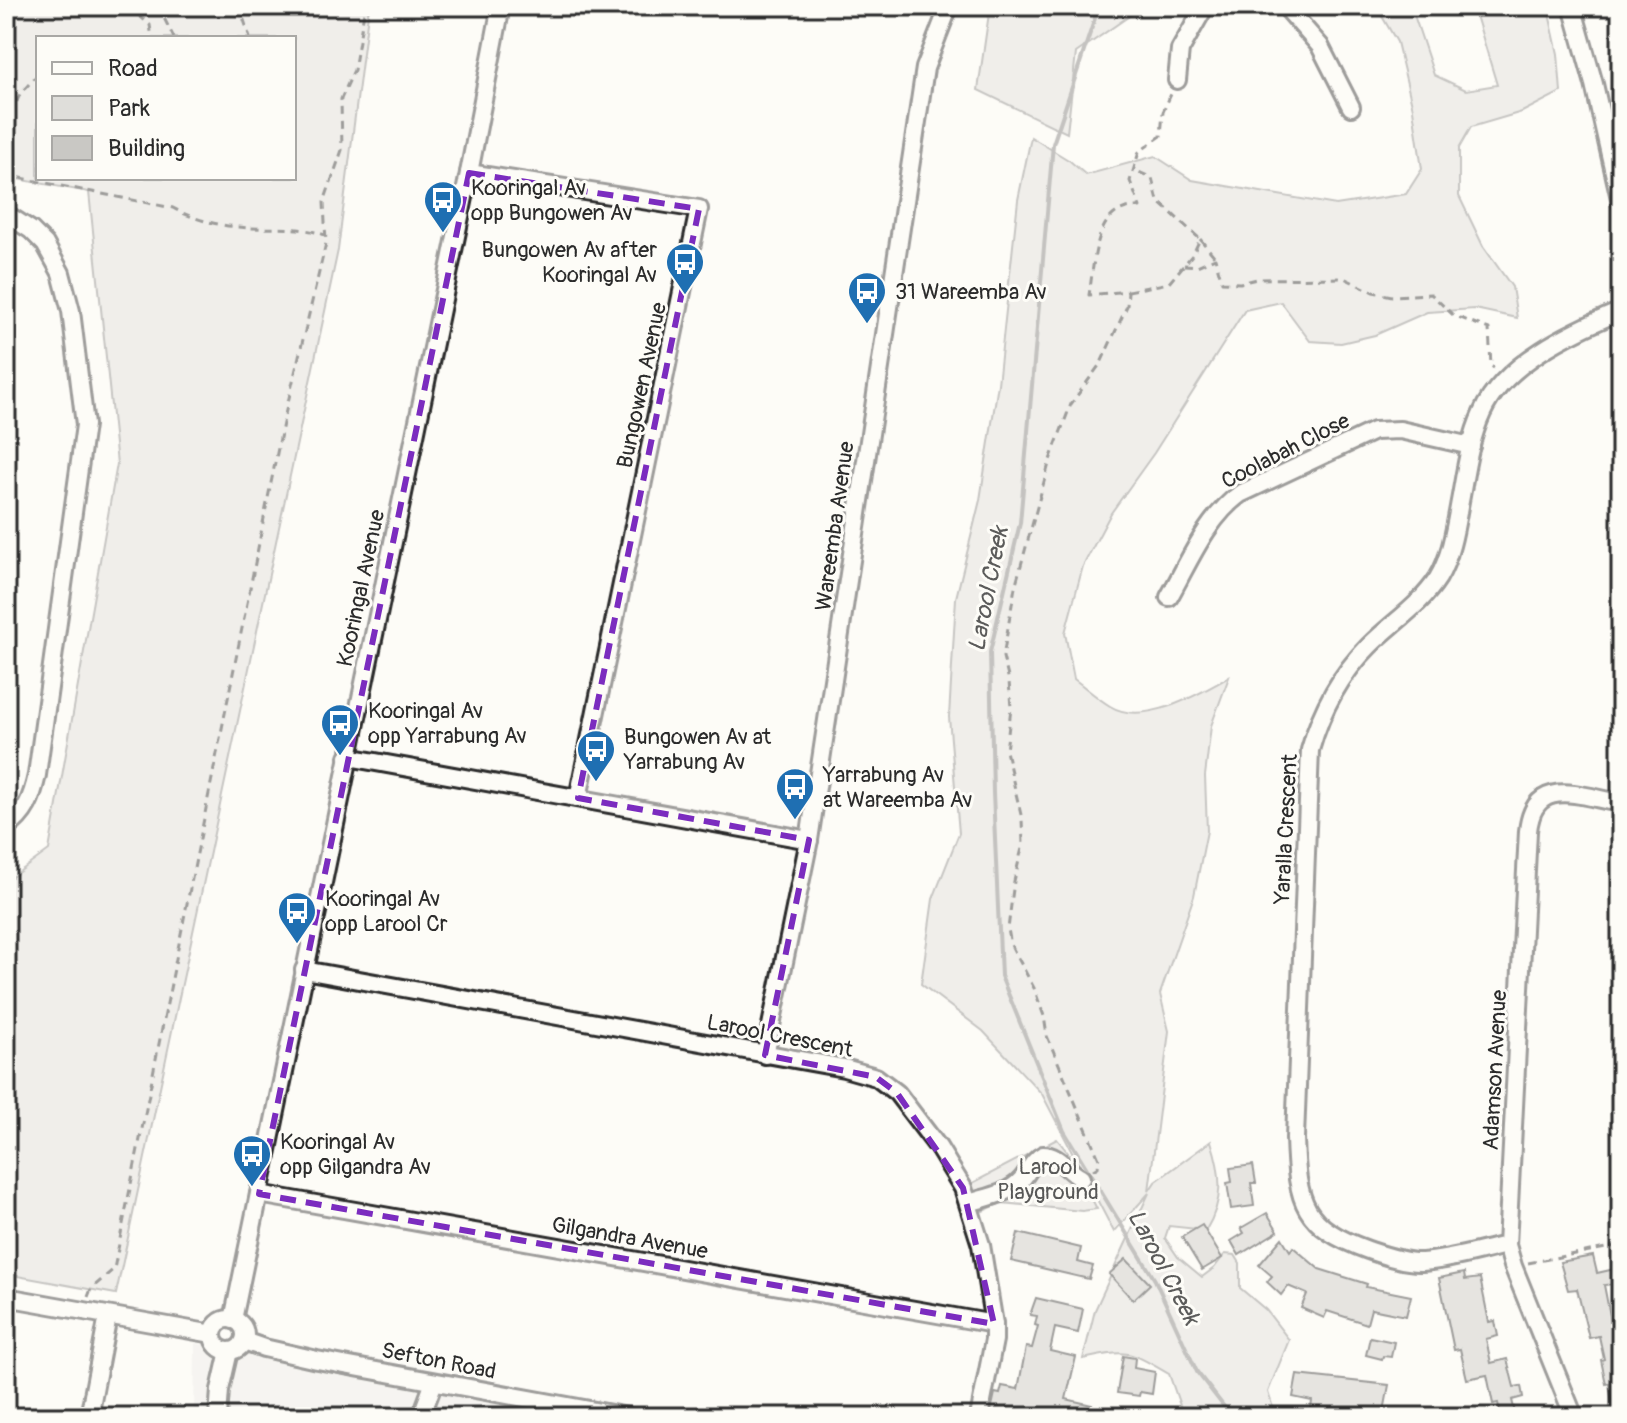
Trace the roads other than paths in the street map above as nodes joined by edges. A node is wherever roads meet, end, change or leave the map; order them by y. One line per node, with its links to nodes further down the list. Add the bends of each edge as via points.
1 (501, 6): 8 (street, Kooringal Avenue)
2 (949, 6): 18 (street, Wareemba Avenue, via 925,68)
3 (1205, 6): 6 (street, via 1180,50)
4 (1285, 6): 7 (street, via 1320,46)
5 (1572, 6): 9 (street)
6 (1177, 80)
7 (1351, 107)
8 (469, 173): 14 (street, Kooringal Avenue); 15 (street, Bungowen Avenue, via 699,209)
9 (1621, 203)
10 (6, 214): 17 (street, via 45,244 61,273 85,425 37,775 23,813)
11 (1621, 311): 12 (street, Yaralla Crescent, via 1558,341 1504,380 1482,411)
12 (1471, 446): 13 (street, Coolabah Close, via 1400,430 1374,431 1240,494 1212,523); 24 (street, Yaralla Crescent, via 1442,572 1428,593 1349,668 1318,721 1310,750 1296,1171 1312,1217 1335,1238 1374,1252 1418,1262)
13 (1169, 597)
14 (348, 757): 15 (street); 19 (street, Kooringal Avenue)
15 (578, 798): 18 (street)
16 (1621, 803): 24 (street, Adamson Avenue, via 1546,795 1530,814)
17 (6, 828)
18 (809, 840): 20 (street, Wareemba Avenue)
19 (304, 970): 20 (street, Larool Crescent); 22 (street, Kooringal Avenue)
20 (765, 1055): 23 (street, Larool Crescent, via 876,1077 897,1093 938,1147)
21 (1081, 1178): 23 (street, via 1057,1158 1043,1155 1005,1192)
22 (259, 1194): 27 (street, Kooringal Avenue); 28 (street, Gilgandra Avenue)
23 (969, 1203): 28 (street, Larool Crescent)
24 (1507, 1245): 39 (street, Adamson Avenue)
25 (6, 1297): 26 (street)
26 (108, 1316): 29 (street); 34 (street)
27 (233, 1320): 29 (street, via 220,1323); 30 (street, via 243,1328)
28 (994, 1324): 38 (street, Larool Crescent)
29 (213, 1334): 31 (street, via 218,1346)
30 (244, 1341): 31 (street); 32 (street, Sefton Road)
31 (229, 1351): 35 (street)
32 (434, 1382): 33 (street, Sefton Road); 36 (street)
33 (581, 1413): 37 (street, Sefton Road)
34 (89, 1417)
35 (218, 1417)
36 (421, 1417)
37 (628, 1417)
38 (979, 1417)
39 (1574, 1417)

